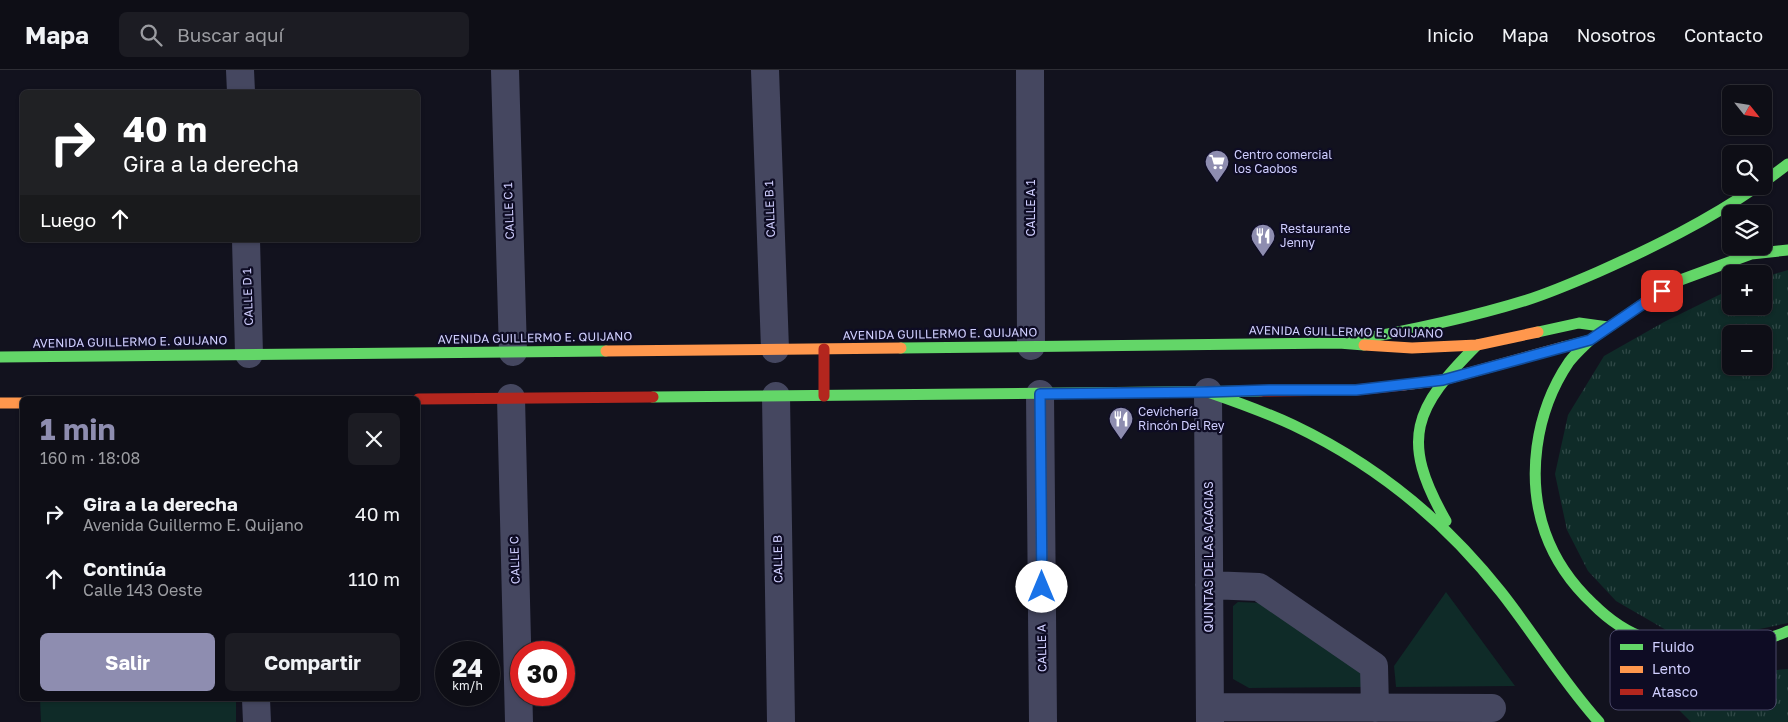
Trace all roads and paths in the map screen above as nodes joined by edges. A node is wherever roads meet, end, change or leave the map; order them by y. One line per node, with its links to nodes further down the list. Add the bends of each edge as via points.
1 (240, 70): 5 (street)
2 (505, 70): 18 (street, CALLE C 1)
3 (765, 70): 16 (street, CALLE B 1)
4 (1030, 70): 15 (street, CALLE A 1)
5 (241, 90)
6 (1788, 164): 7 (street)
7 (1772, 176)
8 (1744, 195): 13 (street, via 1659,245 1571,284 1476,314)
9 (246, 242): 19 (street, CALLE D 1)
10 (1788, 250): 11 (street, via 1751,254 1675,282)
11 (1608, 327): 12 (street); 14 (street, AVENIDA GUILLERMO E. QUIJANO, via 1579,323)
12 (1590, 340): 21 (street); 32 (street, via 1567,364 1546,407 1538,436 1535,489 1546,540 1557,563 1590,604)
13 (1339, 343): 14 (street, AVENIDA GUILLERMO E. QUIJANO, via 1412,348); 15 (street, AVENIDA GUILLERMO E. QUIJANO)
14 (1477, 345): 21 (street)
15 (1031, 346): 17 (street, AVENIDA GUILLERMO E. QUIJANO)
16 (775, 349): 17 (street, AVENIDA GUILLERMO E. QUIJANO); 18 (street, AVENIDA GUILLERMO E. QUIJANO)
17 (824, 349): 25 (street)
18 (513, 352): 19 (street, AVENIDA GUILLERMO E. QUIJANO)
19 (249, 354): 20 (street, AVENIDA GUILLERMO E. QUIJANO)
20 (0, 357)
21 (1443, 380): 22 (street, via 1356,390); 30 (street, via 1419,423 1418,447 1437,506)
22 (1208, 392): 23 (street); 30 (street, via 1248,404 1338,448 1398,487); 31 (street, QUINTAS DE LAS ACACIAS)
23 (1040, 394): 25 (street); 42 (street, CALLE A)
24 (776, 396): 25 (street); 26 (street); 41 (street, CALLE B)
25 (824, 396)
26 (511, 398): 27 (street); 40 (street, CALLE C)
27 (420, 399)
28 (0, 403): 29 (street)
29 (20, 403)
30 (1458, 541): 43 (street, via 1500,591 1565,683)
31 (1209, 585): 36 (street, via 1259,587 1374,666); 38 (street, QUINTAS DE LAS ACACIAS)
32 (1628, 630)
33 (1788, 631): 34 (street)
34 (1776, 637)
35 (256, 701): 39 (street)
36 (1375, 708): 37 (street); 38 (street)
37 (1492, 708)
38 (1210, 714)
39 (257, 722)
40 (519, 722)
41 (781, 722)
42 (1043, 722)
43 (1598, 722)

